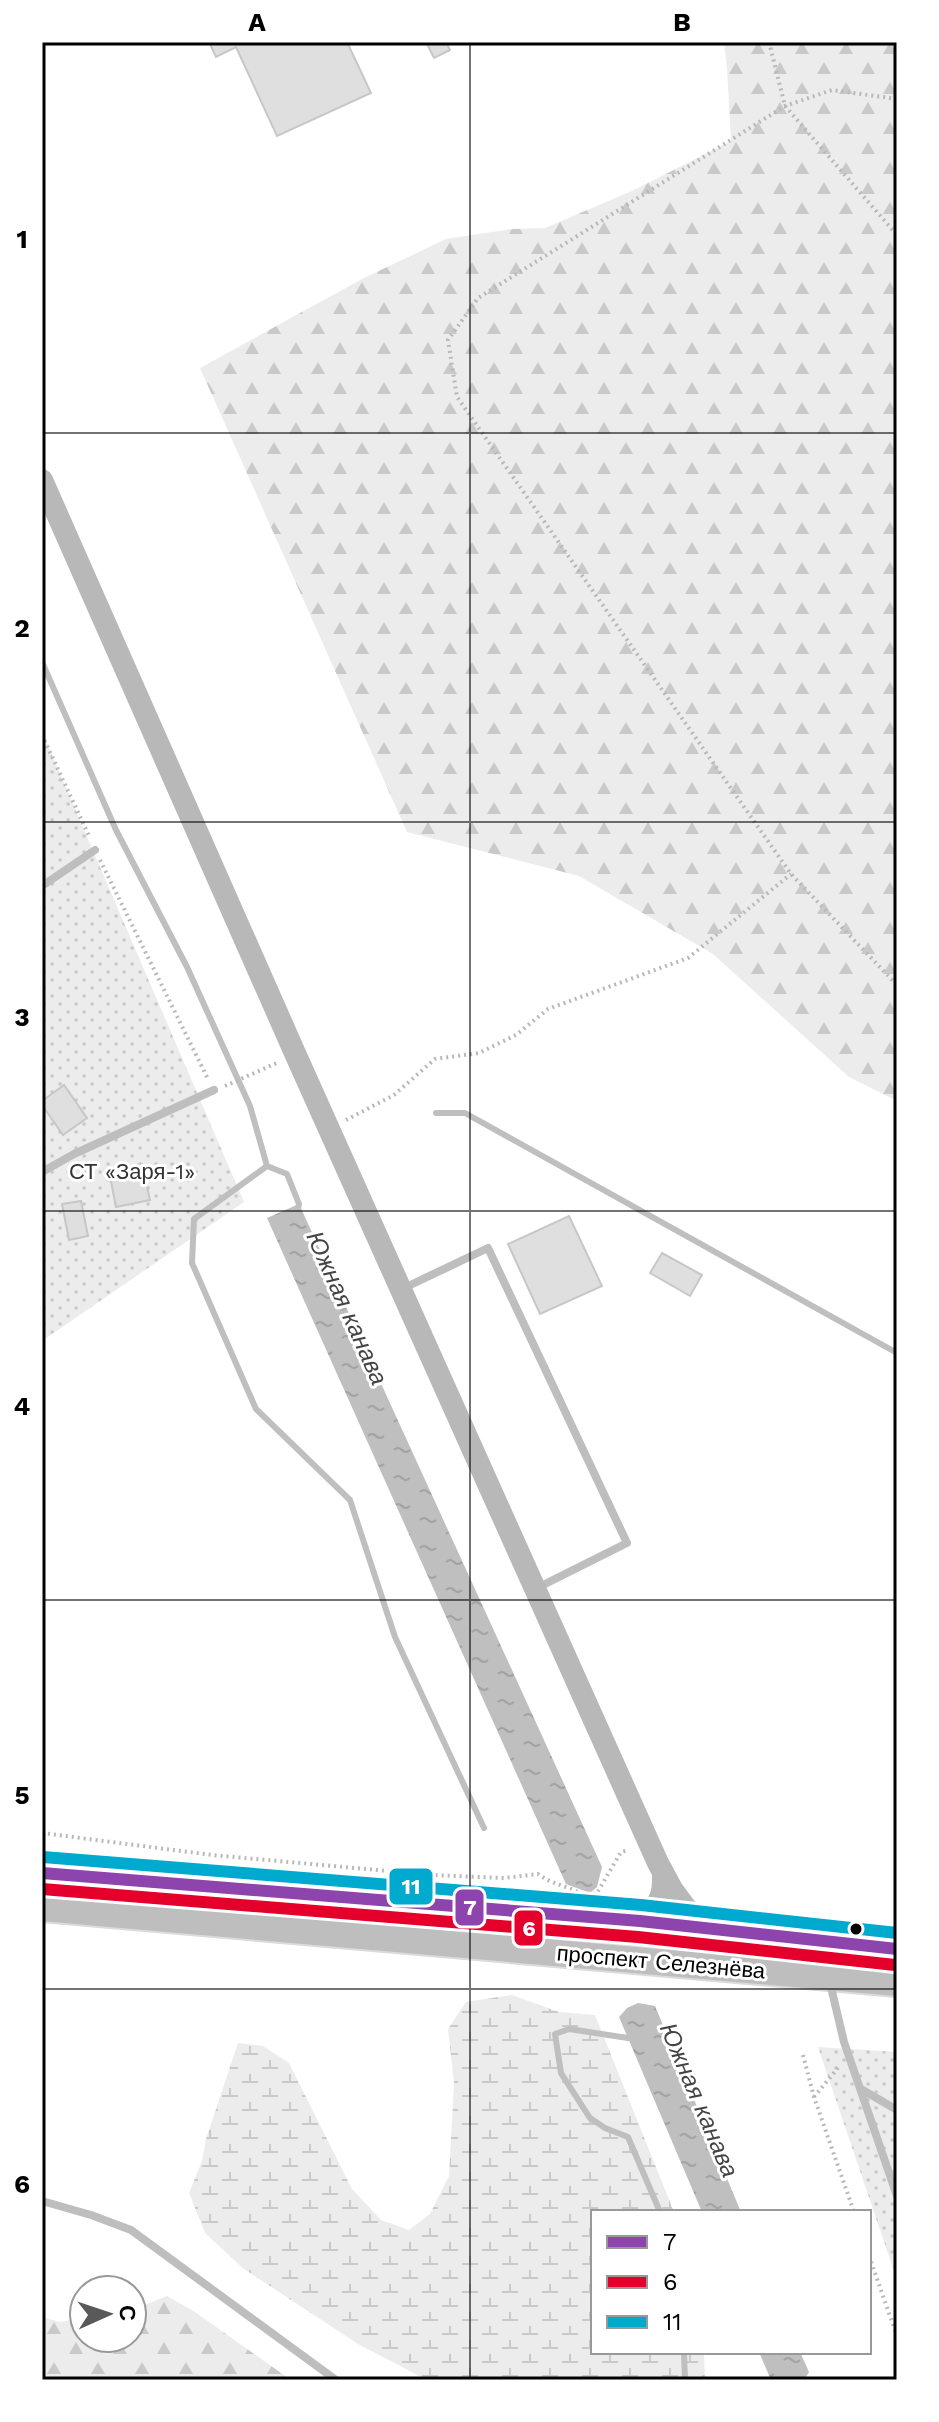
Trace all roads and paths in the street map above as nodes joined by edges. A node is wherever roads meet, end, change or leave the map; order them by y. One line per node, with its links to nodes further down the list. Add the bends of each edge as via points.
1 (769, 42): 3 (path)
2 (897, 99): 3 (path, via 832,90)
3 (785, 106): 4 (path); 8 (path, via 478,298 448,340 457,397)
4 (897, 235)
5 (42, 480): 15 (main road)
6 (42, 735): 7 (path)
7 (95, 850): 9 (lane); 12 (path)
8 (791, 874): 10 (path); 13 (path, via 688,958 548,1009 516,1035 479,1053 435,1059 394,1095)
9 (42, 886)
10 (897, 985)
11 (259, 1071): 12 (path)
12 (214, 1090): 14 (lane)
13 (346, 1120)
14 (42, 1172)
15 (401, 1289): 16 (main road); 16 (lane, via 488,1248 627,1543)
16 (535, 1589): 20 (main road)
17 (42, 1833): 18 (path, via 432,1875 538,1874 586,1896 597,1893 621,1852 629,1850)
18 (634, 1862)
19 (42, 1873): 22 (main road, проспект Селезнёва)
20 (663, 1874): 22 (main road, via 664,1891); 23 (main road, via 689,1912)
21 (42, 1908): 25 (main road, проспект Селезнёва)
22 (640, 1921): 23 (main road, проспект Селезнёва)
23 (715, 1930): 24 (main road, проспект Селезнёва)
24 (897, 1949)
25 (829, 1978): 26 (main road, проспект Селезнёва); 28 (lane)
26 (897, 1983)
27 (803, 2055): 30 (path)
28 (849, 2056): 29 (lane); 30 (path)
29 (860, 2089): 31 (lane); 32 (lane)
30 (814, 2097): 34 (path)
31 (897, 2110)
32 (897, 2196)
33 (42, 2201): 37 (lane, via 131,2230)
34 (853, 2210)
35 (871, 2262): 36 (path)
36 (897, 2336)
37 (336, 2380)

